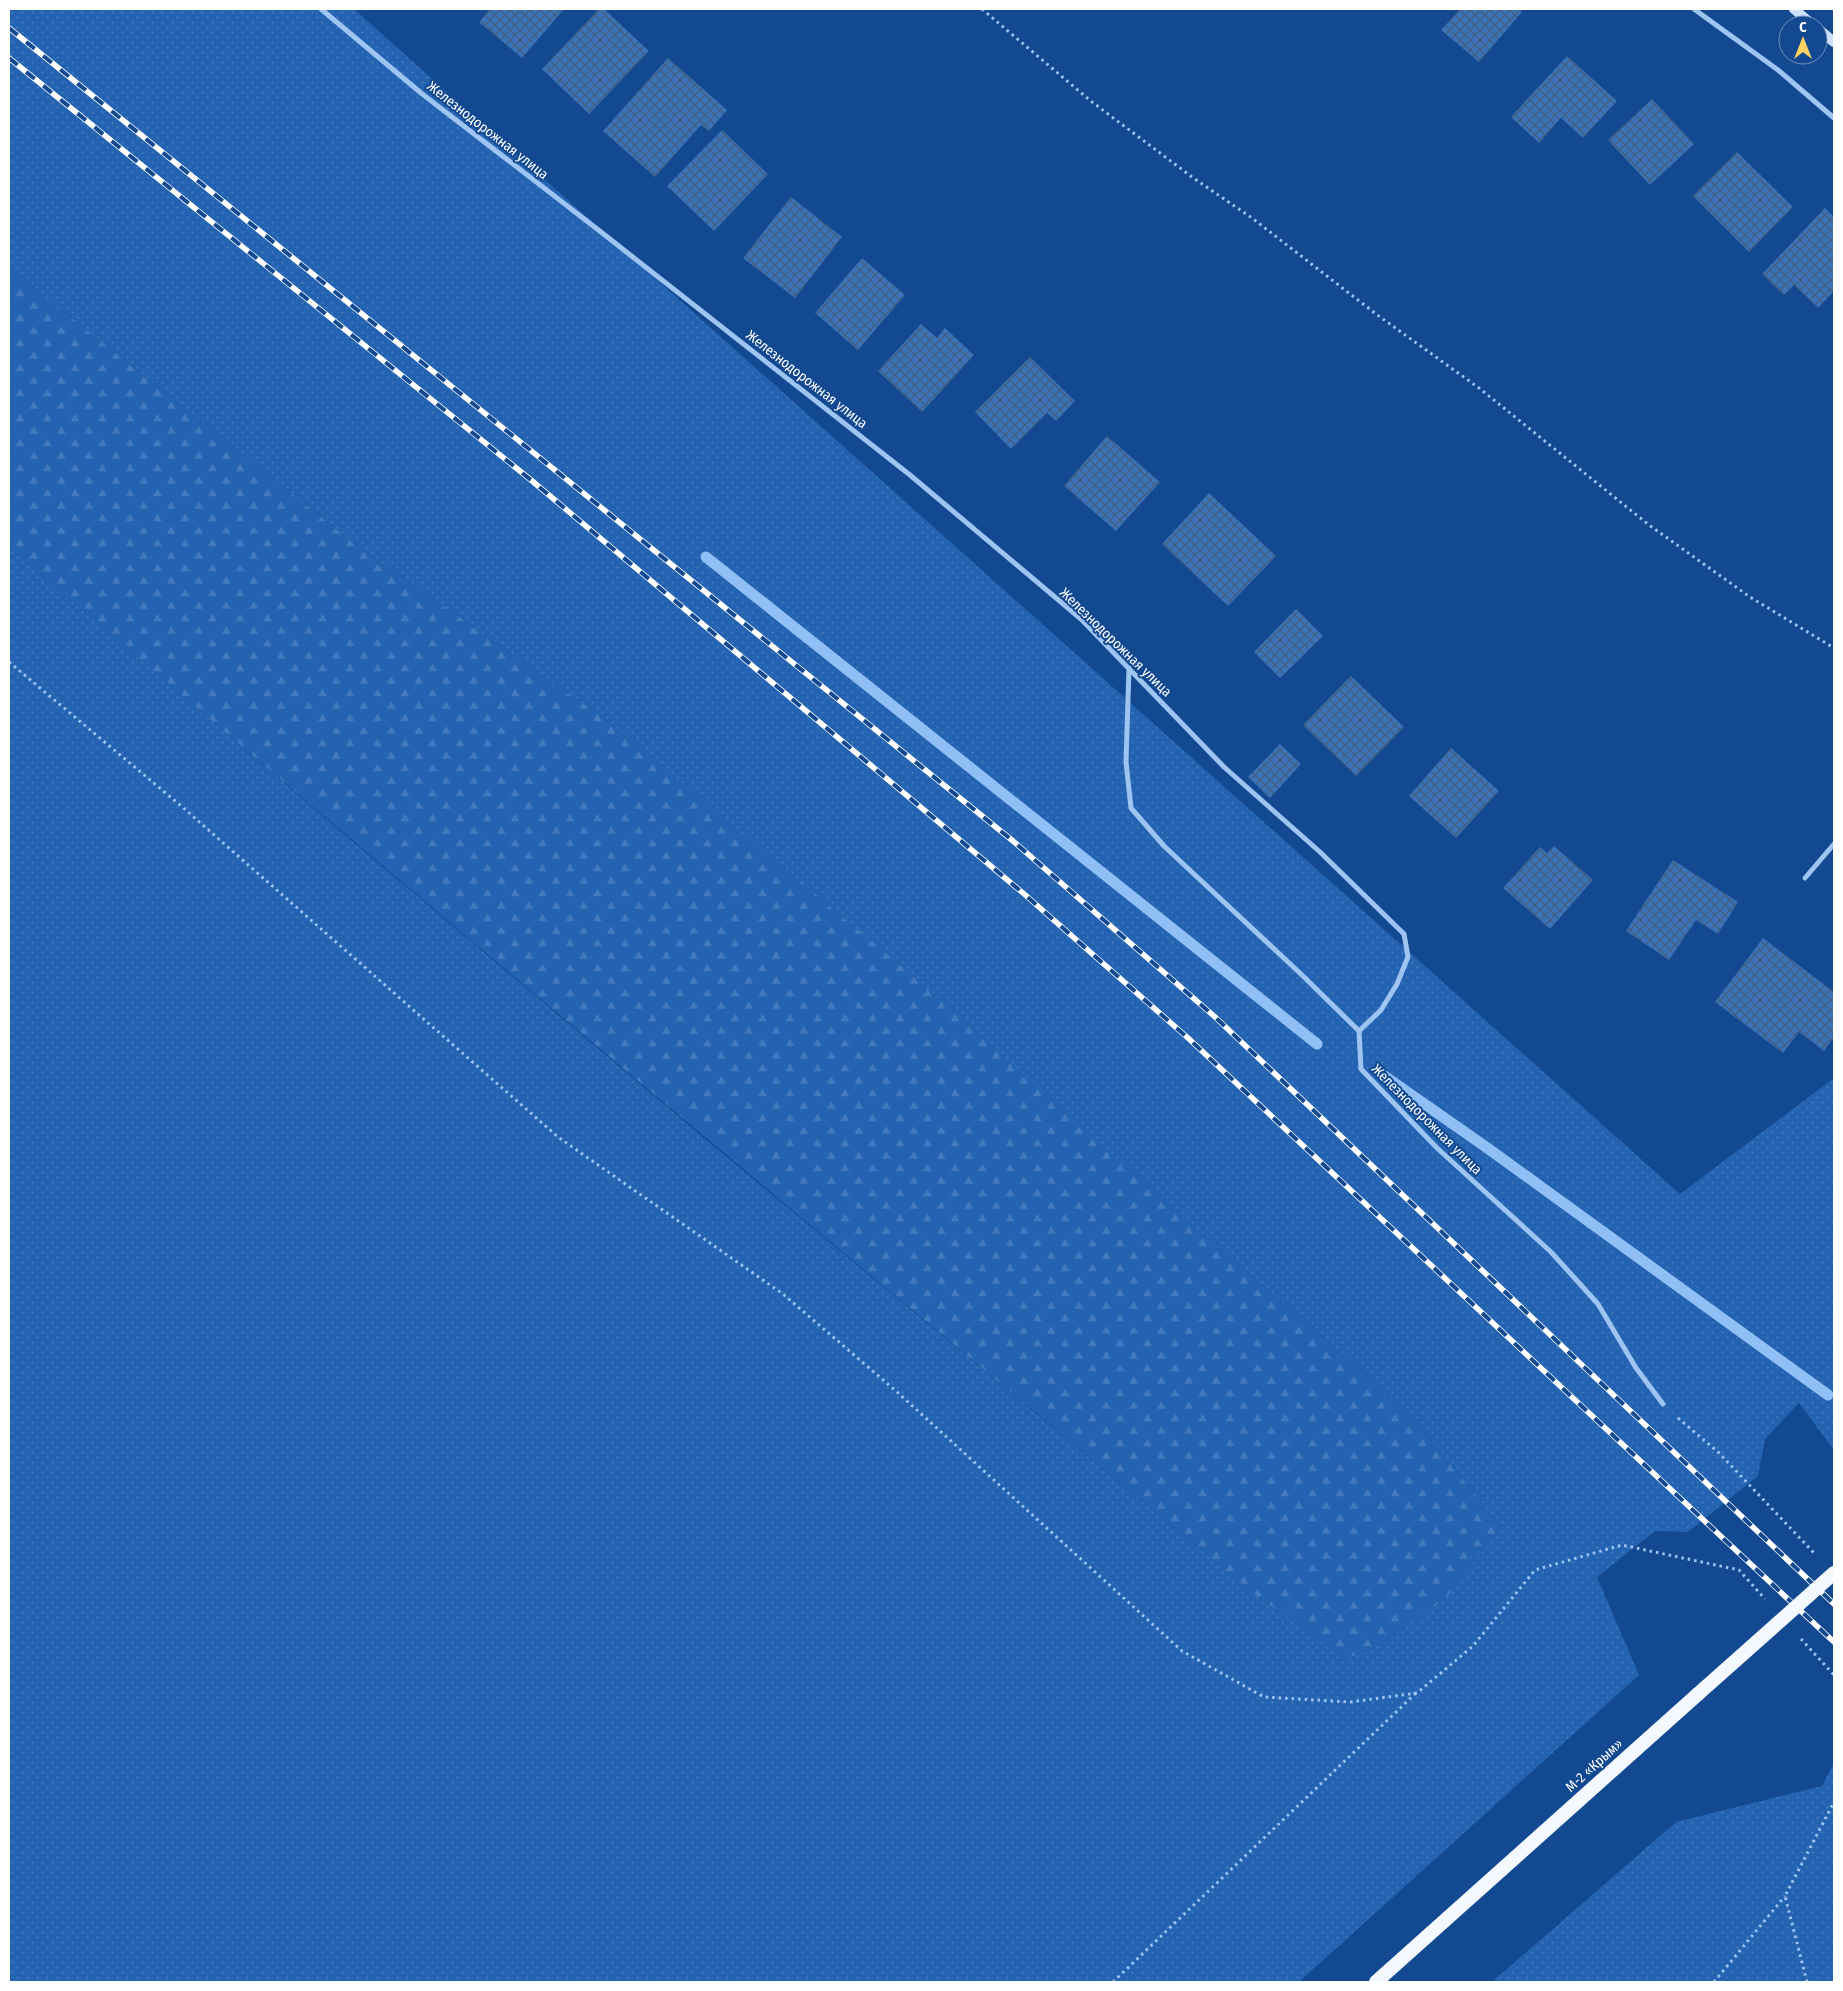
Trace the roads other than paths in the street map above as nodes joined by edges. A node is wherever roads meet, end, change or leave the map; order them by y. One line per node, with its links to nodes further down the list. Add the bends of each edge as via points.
1 (321, 9): 4 (street, Железнодорожная улица, via 420,93 910,475 1081,619)
2 (1694, 9): 3 (street, via 1778,70)
3 (1834, 118)
4 (1129, 668): 7 (street, via 1126,762 1131,808 1164,846); 7 (street, Железнодорожная улица, via 1224,767 1320,852 1404,934 1408,957 1397,984 1381,1010)
5 (1834, 844): 6 (street)
6 (1805, 878)
7 (1359, 1031): 8 (street, Железнодорожная улица, via 1361,1069 1437,1148 1551,1252 1598,1304 1636,1368)
8 (1663, 1404)
9 (1834, 1573): 10 (highway, М-2 «Крым», bridge)
10 (1376, 1982)

